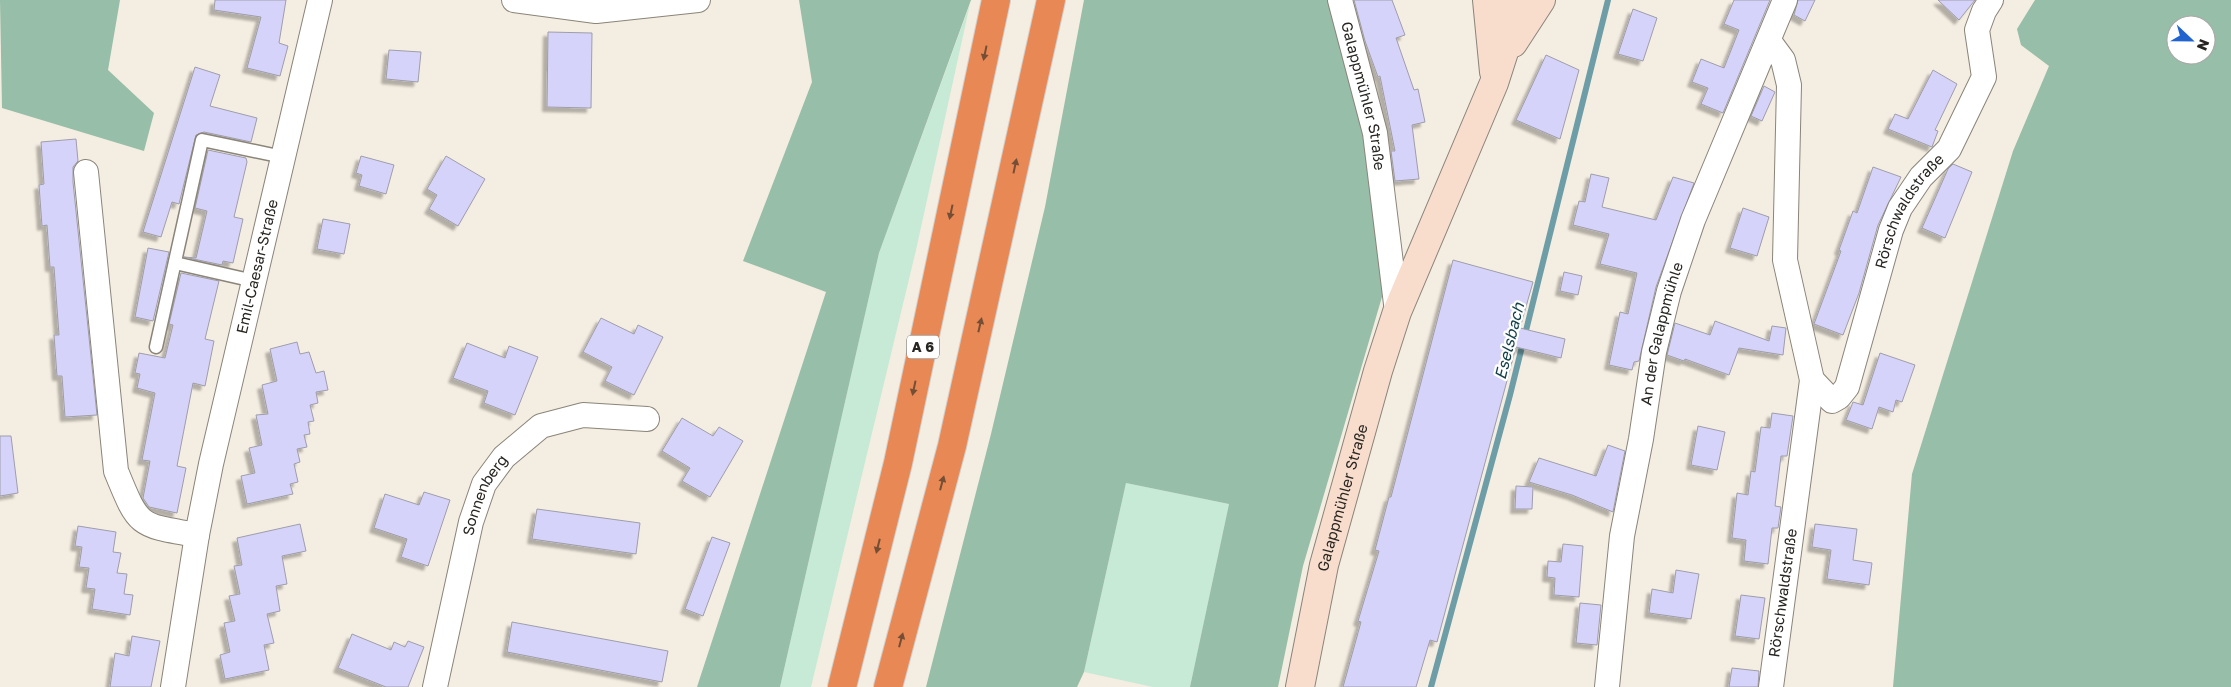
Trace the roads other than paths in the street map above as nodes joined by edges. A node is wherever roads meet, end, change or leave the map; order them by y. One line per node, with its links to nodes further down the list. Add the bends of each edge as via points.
1 (320, 0): 15 (street, Emil-Caesar-Straße)
2 (514, 0): 3 (street, via 596,11)
3 (698, 0)
4 (1340, 0): 19 (street, Galappmühler Straße, via 1375,133)
5 (1473, 0): 12 (main road)
6 (1514, 0): 14 (main road, Galappmühler Straße, via 1511,30)
7 (1541, 0): 14 (main road)
8 (1785, 0): 13 (street, An der Galappmühle)
9 (1991, 0): 21 (street, Rörschwaldstraße, via 1977,30 1984,77 1948,149 1921,177 1900,208 1846,387 1832,401)
10 (996, 2): 27 (highway, A 6, one-way to 27, via 898,463)
11 (1049, 7): 28 (highway, one-way to 11, via 952,446)
12 (1488, 13): 14 (main road, Galappmühler Straße)
13 (1769, 41): 21 (street, Rörschwaldstraße, via 1783,60 1789,85 1785,260); 24 (street, An der Galappmühle, via 1693,220 1669,291 1654,352 1622,536)
14 (1498, 72): 19 (main road, Galappmühler Straße)
15 (283, 157): 17 (lane, via 202,140); 18 (street, Emil-Caesar-Straße)
16 (86, 172): 23 (street, via 116,471 132,509 142,523)
17 (175, 263): 18 (lane); 20 (lane)
18 (254, 281): 23 (street, Emil-Caesar-Straße)
19 (1397, 312): 29 (main road, Galappmühler Straße, via 1359,434 1324,565)
20 (156, 346)
21 (1812, 380): 31 (street, Rörschwaldstraße)
22 (647, 420): 26 (street, Sonnenberg, via 582,415 541,426 504,457 484,484 471,522)
23 (197, 535): 25 (street, Emil-Caesar-Straße)
24 (1608, 677): 30 (street)
25 (174, 687)
26 (435, 687)
27 (842, 687)
28 (888, 687)
29 (1300, 687)
30 (1626, 687)
31 (1771, 687)

